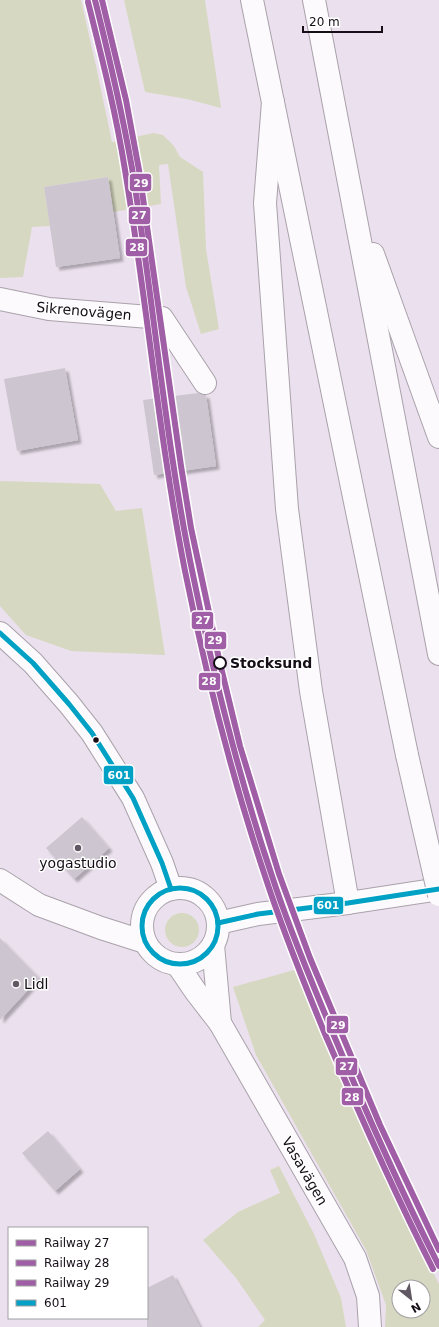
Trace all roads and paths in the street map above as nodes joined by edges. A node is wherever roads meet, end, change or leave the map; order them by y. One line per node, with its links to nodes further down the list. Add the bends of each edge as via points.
1 (252, 0): 3 (main road)
2 (314, 0): 4 (main road)
3 (273, 102): 13 (main road, bridge, via 407,755); 14 (main road, via 265,203 288,516 311,691)
4 (350, 189): 7 (main road); 9 (main road)
5 (0, 299): 6 (main road, Sikrenovägen, via 48,309 162,318)
6 (205, 383)
7 (439, 437)
8 (0, 633): 11 (main road, via 33,663 92,733 133,798)
9 (439, 654)
10 (0, 880): 16 (main road, via 39,905)
11 (171, 889): 15 (main road, via 197,891 208,899 215,910); 16 (main road, via 156,896 147,906 142,919)
12 (439, 889): 14 (main road)
13 (439, 895)
14 (348, 903): 15 (main road, via 258,914)
15 (218, 923): 17 (main road)
16 (145, 942): 18 (main road, via 153,953)
17 (213, 945): 18 (main road, via 205,955 193,962); 19 (main road, Vasavägen)
18 (177, 964): 19 (main road, Vasavägen)
19 (220, 1023): 20 (main road, Vasavägen, via 355,1258 368,1296)
20 (370, 1327)

